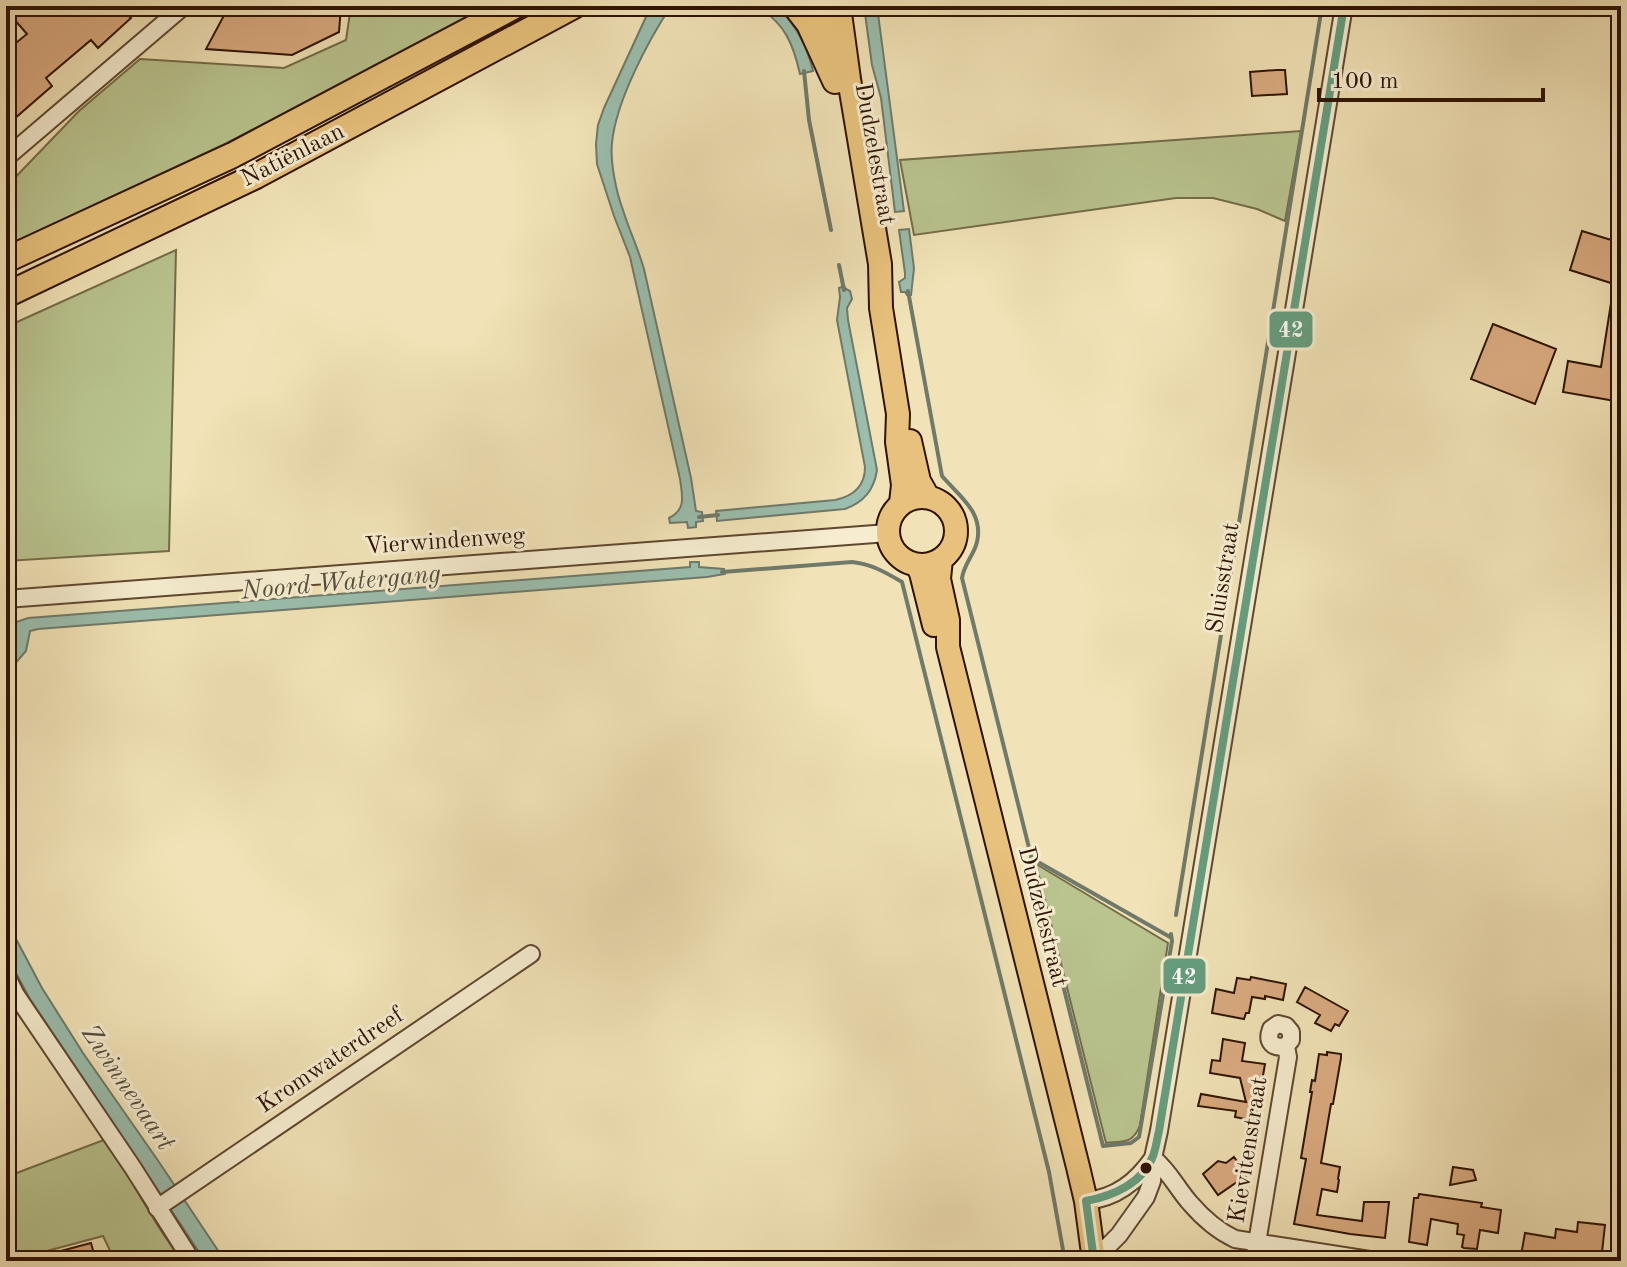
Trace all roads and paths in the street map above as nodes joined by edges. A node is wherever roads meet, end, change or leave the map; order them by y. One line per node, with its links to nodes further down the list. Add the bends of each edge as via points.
1 (184, 6): 9 (street)
2 (515, 6): 10 (highway, Natiënlaan, via 233,155)
3 (574, 6): 11 (highway, Natiënlaan, via 256,176)
4 (795, 6): 8 (highway)
5 (822, 6): 8 (main road, Dudzelestraat)
6 (839, 6): 12 (main road, Dudzelestraat, via 880,264)
7 (1344, 6): 24 (street, Sluisstraat)
8 (835, 81): 12 (main road, Dudzelestraat, via 867,265)
9 (6, 158)
10 (6, 260)
11 (6, 295)
12 (881, 308): 13 (main road, Dudzelestraat)
13 (898, 414): 14 (main road, Dudzelestraat); 15 (main road, Dudzelestraat)
14 (928, 497): 15 (main road); 17 (main road, via 950,511 955,523 956,537)
15 (901, 503): 16 (main road)
16 (888, 533): 18 (main road, via 897,554); 19 (street, Vierwindenweg)
17 (941, 559): 18 (main road); 20 (main road, Dudzelestraat)
18 (917, 565): 20 (main road, Dudzelestraat, via 933,623)
19 (6, 599)
20 (948, 647): 25 (main road, Dudzelestraat)
21 (531, 954): 26 (street, Kromwaterdreef)
22 (6, 975): 26 (street)
23 (1286, 1046): 27 (street, Kievitenstraat)
24 (1153, 1158): 25 (street, via 1120,1191); 27 (street, via 1221,1233); 28 (street, Sluisstraat, via 1146,1197 1119,1235)
25 (1086, 1201): 28 (main road, Sluisstraat)
26 (160, 1206): 29 (street)
27 (1258, 1242): 30 (street, Kievitenstraat); 31 (street)
28 (1093, 1256)
29 (187, 1259)
30 (1254, 1261)
31 (1376, 1261)

